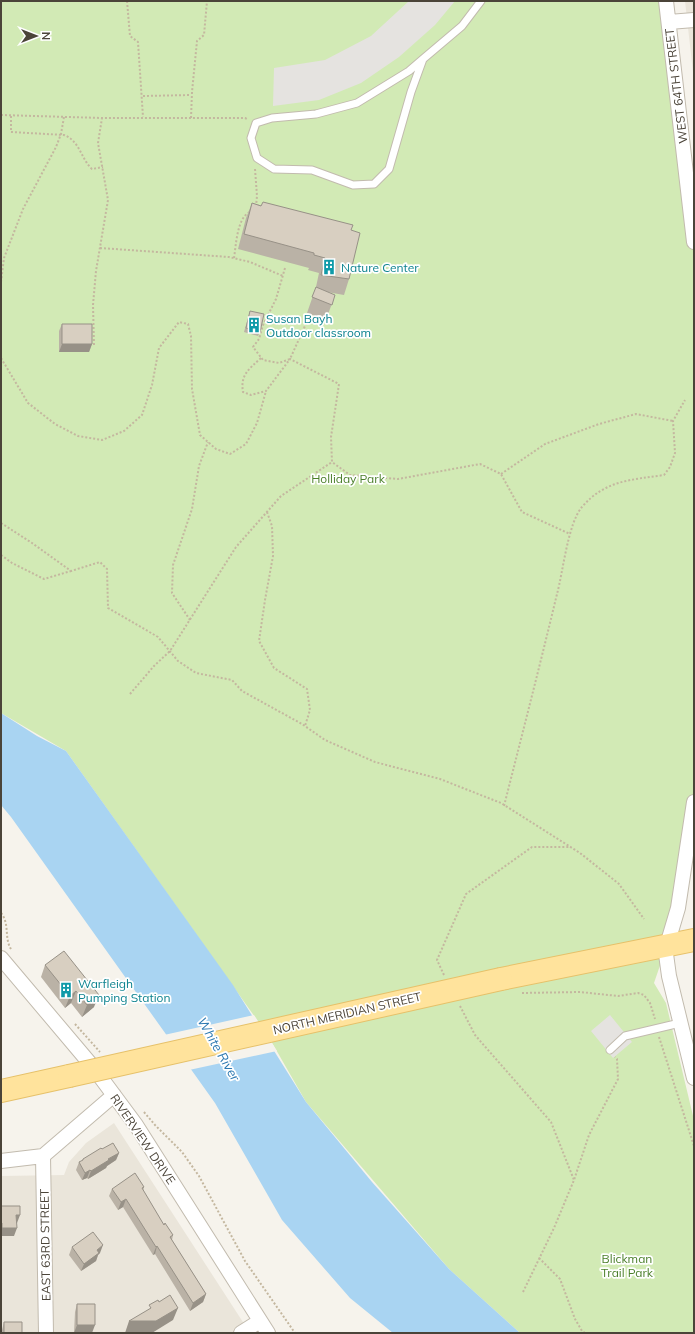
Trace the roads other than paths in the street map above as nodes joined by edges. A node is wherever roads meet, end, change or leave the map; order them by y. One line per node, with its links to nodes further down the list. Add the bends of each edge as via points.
1 (481, 1): 5 (lane, via 462,26)
2 (666, 1): 4 (street, WEST 64TH STREET)
3 (694, 20): 4 (street)
4 (669, 22): 6 (street, WEST 64TH STREET)
5 (423, 59): 5 (lane, via 389,169 374,184 353,185 312,170 274,169 256,158 251,138 256,123 272,118 316,114 357,103)
6 (694, 242)
7 (694, 802): 9 (street, via 678,908)
8 (694, 940): 9 (main road, NORTH MERIDIAN STREET)
9 (667, 946): 11 (street, via 669,976); 14 (main road, NORTH MERIDIAN STREET, bridge, via 508,986)
10 (1, 958): 15 (street, RIVERVIEW DRIVE)
11 (680, 1023): 12 (lane, via 658,1031 625,1036); 13 (street)
12 (610, 1050)
13 (694, 1078)
14 (1, 1091)
15 (114, 1095): 16 (street); 18 (street, RIVERVIEW DRIVE, via 149,1145)
16 (43, 1156): 17 (street); 19 (street, EAST 63RD STREET)
17 (1, 1161)
18 (260, 1321): 20 (street); 21 (street, RIVERVIEW DRIVE)
19 (46, 1333)
20 (240, 1333)
21 (268, 1333)

